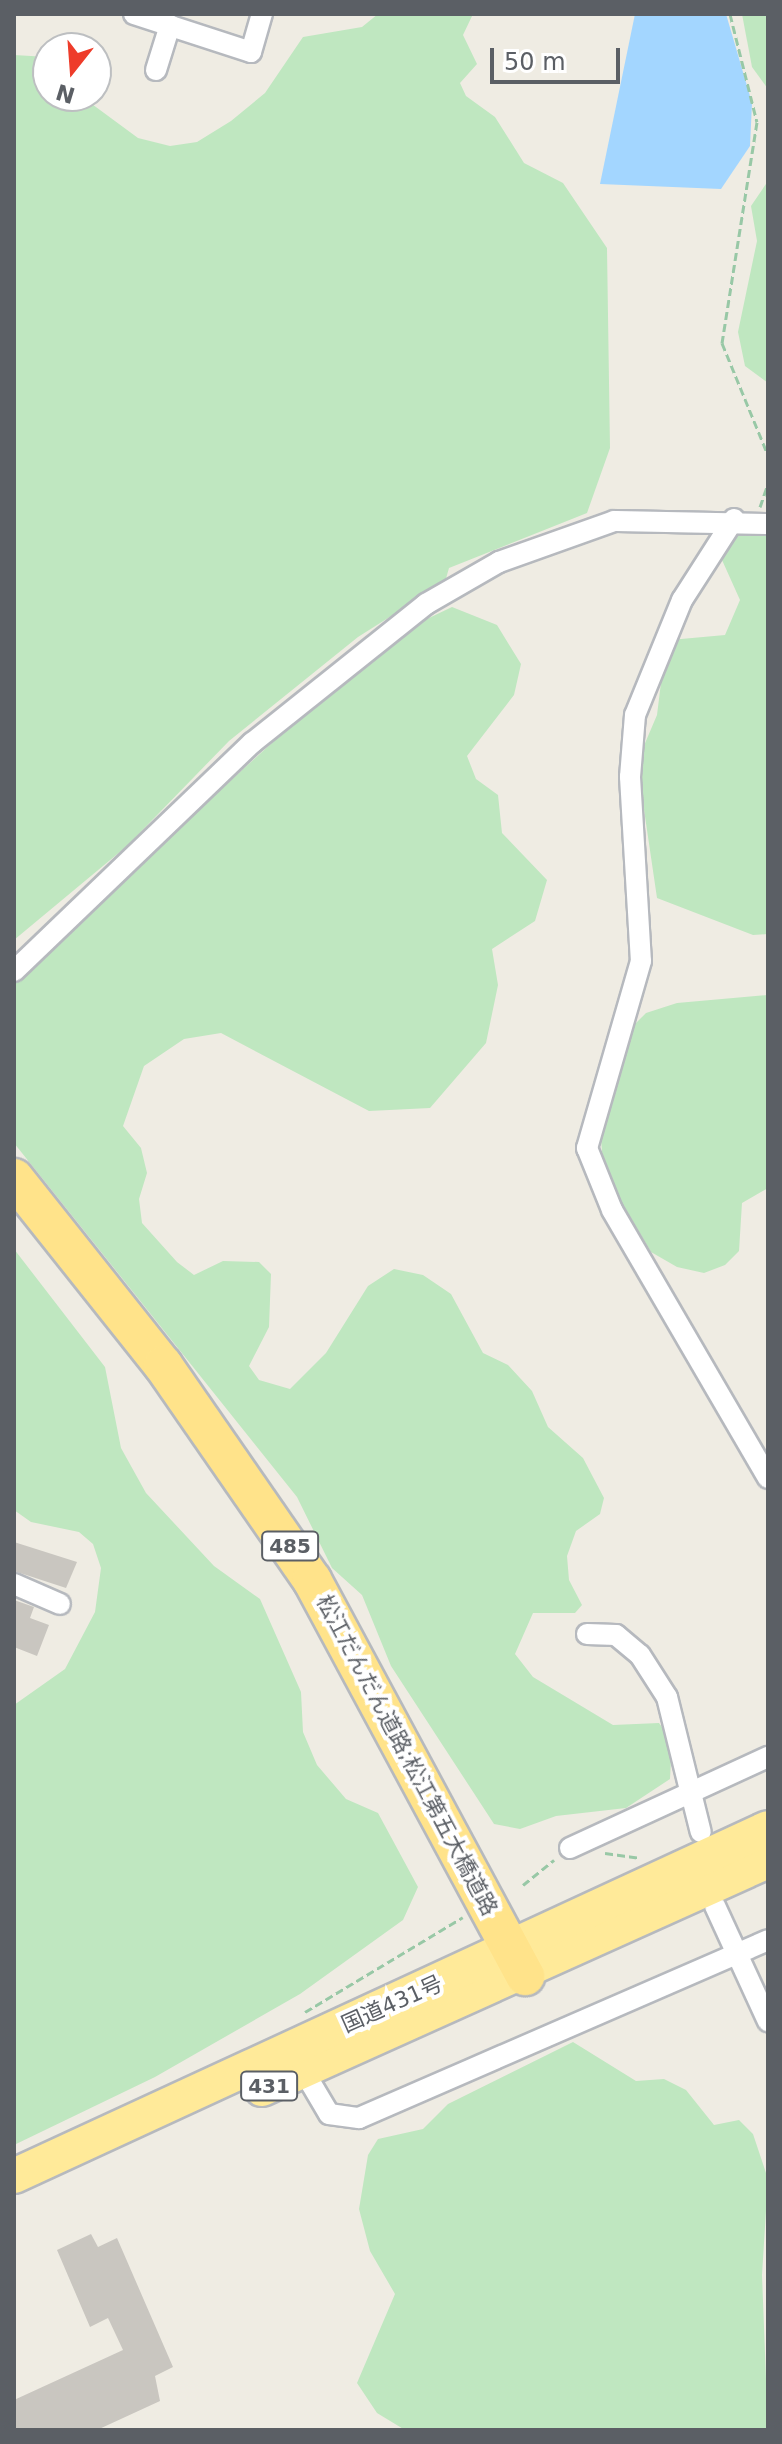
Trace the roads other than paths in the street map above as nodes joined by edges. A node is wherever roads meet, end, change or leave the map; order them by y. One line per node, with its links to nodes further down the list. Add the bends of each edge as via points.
1 (134, 14): 3 (street)
2 (262, 14): 3 (street, via 251,52)
3 (170, 25): 4 (street)
4 (156, 70)
5 (734, 519): 6 (street); 7 (street, via 614,521 499,562 426,604 252,743); 9 (street, via 682,600 635,715 630,777 641,961 587,1148 612,1210)
6 (768, 524)
7 (14, 971)
8 (14, 1178): 21 (highway, 松江だんだん道路;松江第五大橋道路 / 485, via 163,1365 270,1515 371,1681)
9 (768, 1478)
10 (14, 1584): 11 (street)
11 (60, 1604)
12 (587, 1634): 15 (street, via 616,1635 640,1655 667,1697)
13 (768, 1757): 16 (street)
14 (768, 1828): 21 (highway, 国道431号 / 431)
15 (701, 1832)
16 (570, 1848)
17 (768, 1861): 21 (highway, 国道431号 / 431)
18 (715, 1906): 20 (street)
19 (768, 1940): 20 (street)
20 (736, 1954): 22 (street); 23 (street, via 359,2118 329,2114)
21 (519, 1962): 23 (highway, 国道431号 / 431); 24 (highway, 国道431号 / 431)
22 (768, 2021)
23 (303, 2070): 25 (highway, 国道431号 / 431)
24 (14, 2176)
25 (14, 2201)

